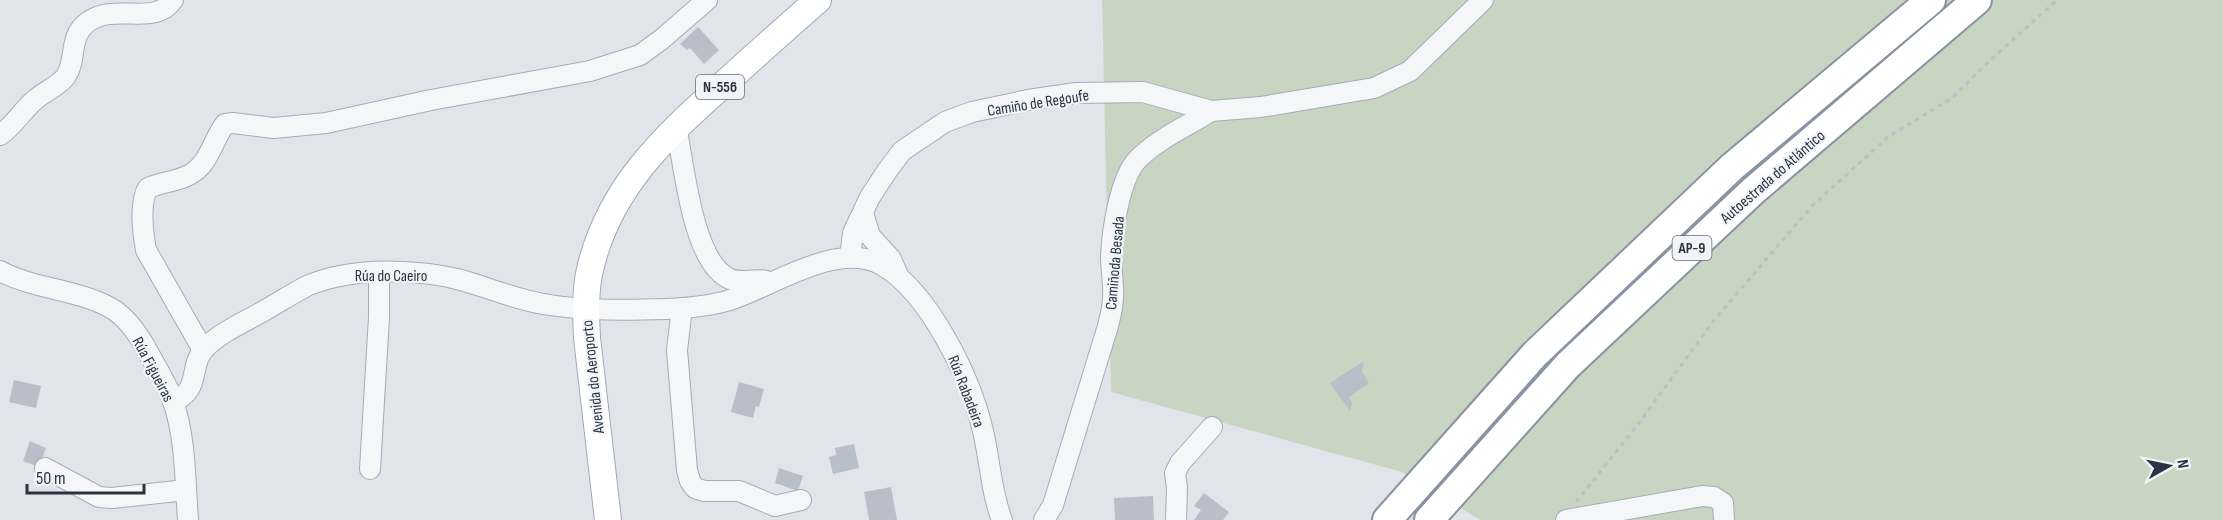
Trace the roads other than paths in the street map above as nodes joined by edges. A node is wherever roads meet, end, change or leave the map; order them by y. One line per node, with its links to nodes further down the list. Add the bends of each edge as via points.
1 (173, 0): 9 (street, via 162,11 98,15 84,24 65,78 35,99)
2 (707, 0): 18 (street, via 640,55 590,71 326,123 274,128 225,124 196,171 148,188 143,200 146,250)
3 (818, 0): 8 (main road, Avenida do Aeroporto / N-556)
4 (1483, 0): 7 (street, Camiño de Regoufe, via 1410,71 1374,88 1247,109)
5 (1931, 0): 31 (highway, Autoestrada do Atlántico / AP-9, via 1732,167 1535,354)
6 (1977, 0): 32 (highway, Autoestrada do Atlántico / AP-9, via 1753,191 1568,365)
7 (1211, 111): 10 (street, Camiño de Regoufe, via 1143,92 1076,93 972,112 945,122 902,151); 29 (street, Camiñoda Besada, via 1161,138 1136,161 1125,183 1116,220 1108,326 1053,505)
8 (676, 126): 15 (street, Rúa Rabadeira, via 693,219 709,256 727,278); 16 (main road, Avenida do Aeroporto / N-556, via 647,157 616,202 589,275)
9 (0, 135)
10 (862, 213): 11 (street, Camiño de Regoufe, via 853,233); 14 (street, Rúa Rabadeira, via 870,236 891,259)
11 (850, 257): 14 (street, Rúa Rabadeira, via 882,266); 15 (street, Rúa Rabadeira, via 816,265)
12 (0, 271): 19 (street, Rúa Figueiras, via 111,308 129,322 144,343)
13 (379, 272): 16 (street, Rúa do Caeiro, via 454,278 547,305); 18 (street, Rúa do Caeiro, via 335,277 309,285); 22 (street)
14 (899, 279): 28 (street, Rúa Rabadeira, via 936,321 970,392 983,429)
15 (775, 282): 17 (street, Rúa Rabadeira, via 713,305)
16 (585, 308): 17 (street, Rúa Rabadeira); 27 (main road, Avenida do Aeroporto / N-556)
17 (682, 309): 24 (street, via 678,373 690,481 704,491 739,491 775,506)
18 (203, 350): 19 (street, via 189,392)
19 (173, 402): 23 (street, Rúa Figueiras)
20 (1212, 427): 30 (street, via 1175,472)
21 (45, 468): 23 (street, via 99,497)
22 (370, 469)
23 (186, 490): 26 (street, Rúa Figueiras)
24 (801, 500)
25 (1570, 515): 33 (street, via 1702,496 1723,503)
26 (188, 520)
27 (608, 520)
28 (1002, 520)
29 (1044, 520)
30 (1176, 520)
31 (1387, 520)
32 (1429, 520)
33 (1724, 520)

